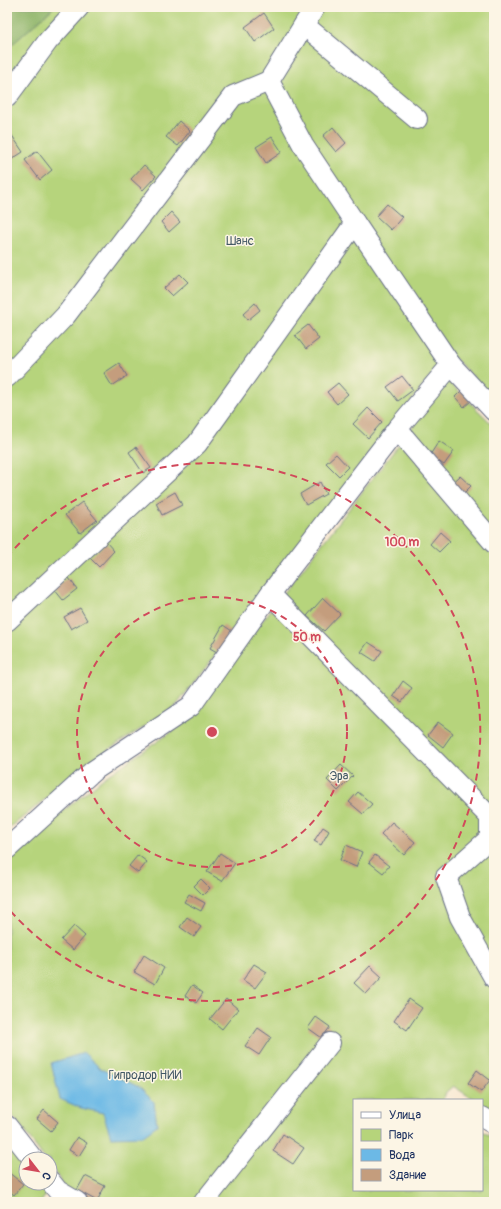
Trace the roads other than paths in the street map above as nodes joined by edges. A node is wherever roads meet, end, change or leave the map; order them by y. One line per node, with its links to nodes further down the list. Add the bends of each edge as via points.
1 (79, 7): 4 (street, via 48,41)
2 (311, 12): 3 (street); 5 (street)
3 (269, 81): 6 (street, via 303,145); 8 (street, via 233,96 66,315)
4 (7, 97)
5 (417, 119)
6 (355, 223): 7 (street); 13 (street, via 196,444)
7 (451, 365): 9 (street); 10 (street)
8 (7, 377)
9 (494, 410)
10 (397, 429): 11 (street); 12 (street)
11 (494, 543)
12 (270, 594): 14 (street, via 191,706 93,771); 15 (street, via 490,817 490,838 446,877 460,917)
13 (7, 621)
14 (7, 849)
15 (494, 978)
16 (330, 1043): 23 (street)
17 (483, 1118): 18 (street)
18 (494, 1124)
19 (7, 1126): 20 (street)
20 (27, 1151)
21 (53, 1192): 22 (street)
22 (76, 1202)
23 (204, 1202)

